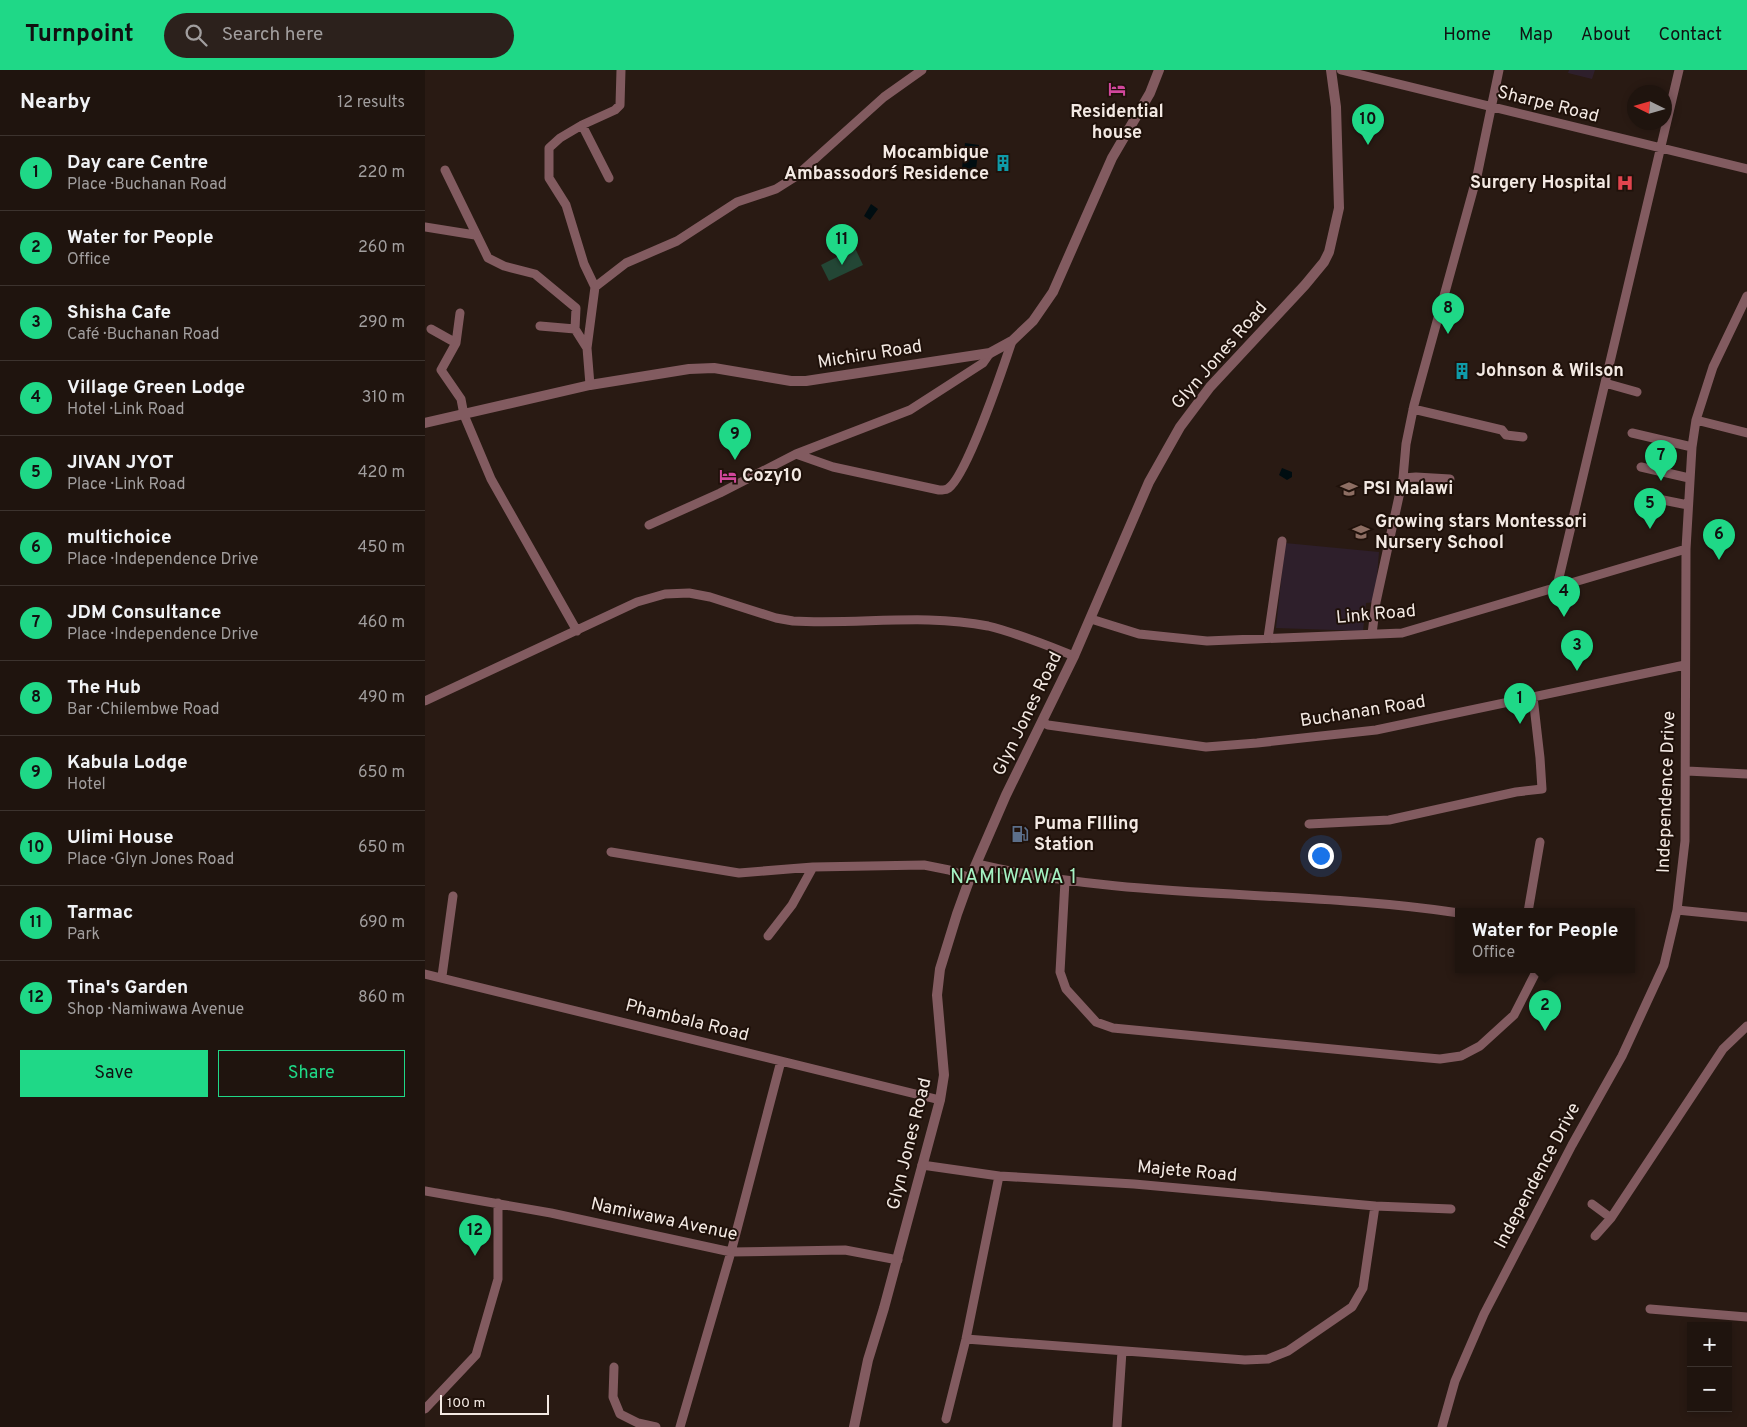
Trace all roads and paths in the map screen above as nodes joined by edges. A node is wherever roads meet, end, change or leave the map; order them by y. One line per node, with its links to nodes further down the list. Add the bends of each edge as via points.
1 (621, 70): 9 (street, via 620,105)
2 (922, 70): 16 (street, via 884,97 795,177 776,189 737,202 677,241 626,262)
3 (1159, 70): 22 (street, Michiru Road, via 1150,93 1112,158 1053,292 1033,320)
4 (1331, 70): 48 (street, Glyn Jones Road, via 1336,107 1339,208 1329,252 1305,284 1222,372 1180,427 1149,482)
5 (1341, 70): 8 (street, Sharpe Road)
6 (1499, 70): 8 (street)
7 (1679, 70): 10 (street)
8 (1491, 108): 10 (street, Sharpe Road); 29 (street, via 1477,176)
9 (582, 124): 13 (street); 16 (street, via 549,148 548,168 553,185 566,205 584,264)
10 (1659, 149): 12 (street, Sharpe Road); 26 (street)
11 (445, 170): 15 (street)
12 (1747, 170)
13 (609, 178)
14 (425, 227): 15 (street)
15 (475, 235): 21 (street, via 488,258 535,274 574,305 577,313)
16 (595, 287): 24 (street)
17 (1747, 296): 31 (street, Independence Drive, via 1719,351)
18 (460, 313): 23 (street)
19 (540, 326): 21 (street)
20 (431, 329): 23 (street)
21 (575, 329): 24 (street)
22 (1012, 341): 25 (street, Michiru Road); 37 (street, via 971,450 947,489 841,469)
23 (456, 343): 30 (street, via 441,370 461,399)
24 (587, 348): 27 (street)
25 (990, 353): 27 (street, Michiru Road, via 806,381 704,368); 37 (street, via 983,363 910,410)
26 (1605, 383): 28 (street); 47 (street)
27 (590, 385): 30 (street, Michiru Road)
28 (1637, 392)
29 (1413, 409): 35 (street, via 1502,430 1506,435); 39 (street)
30 (464, 415): 32 (street, Michiru Road); 49 (street, via 491,479)
31 (1696, 420): 34 (street); 36 (street, Independence Drive)
32 (425, 423)
33 (1631, 433): 36 (street)
34 (1747, 433)
35 (1523, 436)
36 (1691, 447): 40 (street, Independence Drive)
37 (797, 454): 44 (street)
38 (1641, 467): 40 (street)
39 (1403, 478): 41 (street); 50 (street)
40 (1689, 478): 43 (street, Independence Drive)
41 (1450, 479)
42 (1648, 497): 43 (street)
43 (1688, 505): 46 (street, Independence Drive)
44 (649, 525)
45 (1282, 541): 51 (street)
46 (1686, 549): 47 (street, Link Road); 53 (street, Independence Drive)
47 (1557, 586): 50 (street, Link Road, via 1434,625 1402,633)
48 (1091, 619): 51 (street, Link Road, via 1139,634 1168,638 1207,641); 52 (street, Glyn Jones Road)
49 (577, 631): 52 (street, via 637,602 665,594 689,593 793,620 921,620 987,626); 55 (street)
50 (1372, 634): 51 (street, Link Road)
51 (1268, 638)
52 (1074, 656): 56 (street, Glyn Jones Road)
53 (1685, 665): 54 (street, Buchanan Road); 57 (street, Independence Drive)
54 (1533, 697): 56 (street, Buchanan Road, via 1376,730 1206,747 1097,733); 59 (street, via 1542,789 1389,820)
55 (425, 701)
56 (1042, 722): 62 (street, Glyn Jones Road)
57 (1687, 771): 58 (street); 68 (street, Independence Drive, via 1685,841)
58 (1747, 774)
59 (1309, 824)
60 (1540, 842): 67 (street)
61 (611, 852): 63 (street, via 739,873)
62 (977, 864): 64 (street, Glyn Jones Road); 65 (street)
63 (813, 867): 64 (street, via 924,866 949,870); 71 (street, via 792,905)
64 (969, 878): 77 (street, Glyn Jones Road, via 941,969 937,995 944,1075)
65 (1065, 881): 69 (street, via 1395,903); 72 (street, via 1060,972 1067,989 1086,1012 1096,1022 1113,1028 1439,1059 1461,1056 1480,1046 1514,1015)
66 (453, 896): 74 (street)
67 (1529, 908)
68 (1677, 910): 70 (street); 100 (street, Independence Drive, via 1664,965 1644,1012 1496,1288 1455,1381)
69 (1455, 912)
70 (1747, 917)
71 (768, 936)
72 (1535, 973)
73 (425, 974): 74 (street, Phambala Road)
74 (442, 976): 76 (street, Phambala Road)
75 (1747, 1026): 85 (street, via 1723,1049)
76 (781, 1061): 77 (street, Phambala Road); 87 (street)
77 (940, 1100): 78 (street, Glyn Jones Road)
78 (922, 1165): 79 (street, Majete Road); 88 (street, Glyn Jones Road)
79 (999, 1176): 83 (street, Majete Road); 91 (street)
80 (425, 1191): 81 (street, Namiwawa Avenue)
81 (498, 1203): 87 (street, Namiwawa Avenue); 94 (street, via 498,1279 476,1355)
82 (1592, 1204): 85 (street)
83 (1375, 1206): 84 (street, Majete Road); 92 (street, via 1363,1288 1352,1307 1288,1351 1268,1359 1245,1360)
84 (1451, 1209)
85 (1611, 1218): 86 (street)
86 (1595, 1236)
87 (731, 1252): 88 (street, Namiwawa Avenue, via 845,1250); 97 (street)
88 (898, 1260): 98 (street, Glyn Jones Road, via 867,1360)
89 (1650, 1309): 90 (street)
90 (1747, 1317)
91 (966, 1339): 92 (street); 95 (street)
92 (1122, 1351): 99 (street)
93 (614, 1367): 96 (street, via 613,1397 620,1414)
94 (425, 1409)
95 (946, 1419)
96 (655, 1427)
97 (680, 1427)
98 (854, 1427)
99 (1117, 1427)
100 (1442, 1427)

